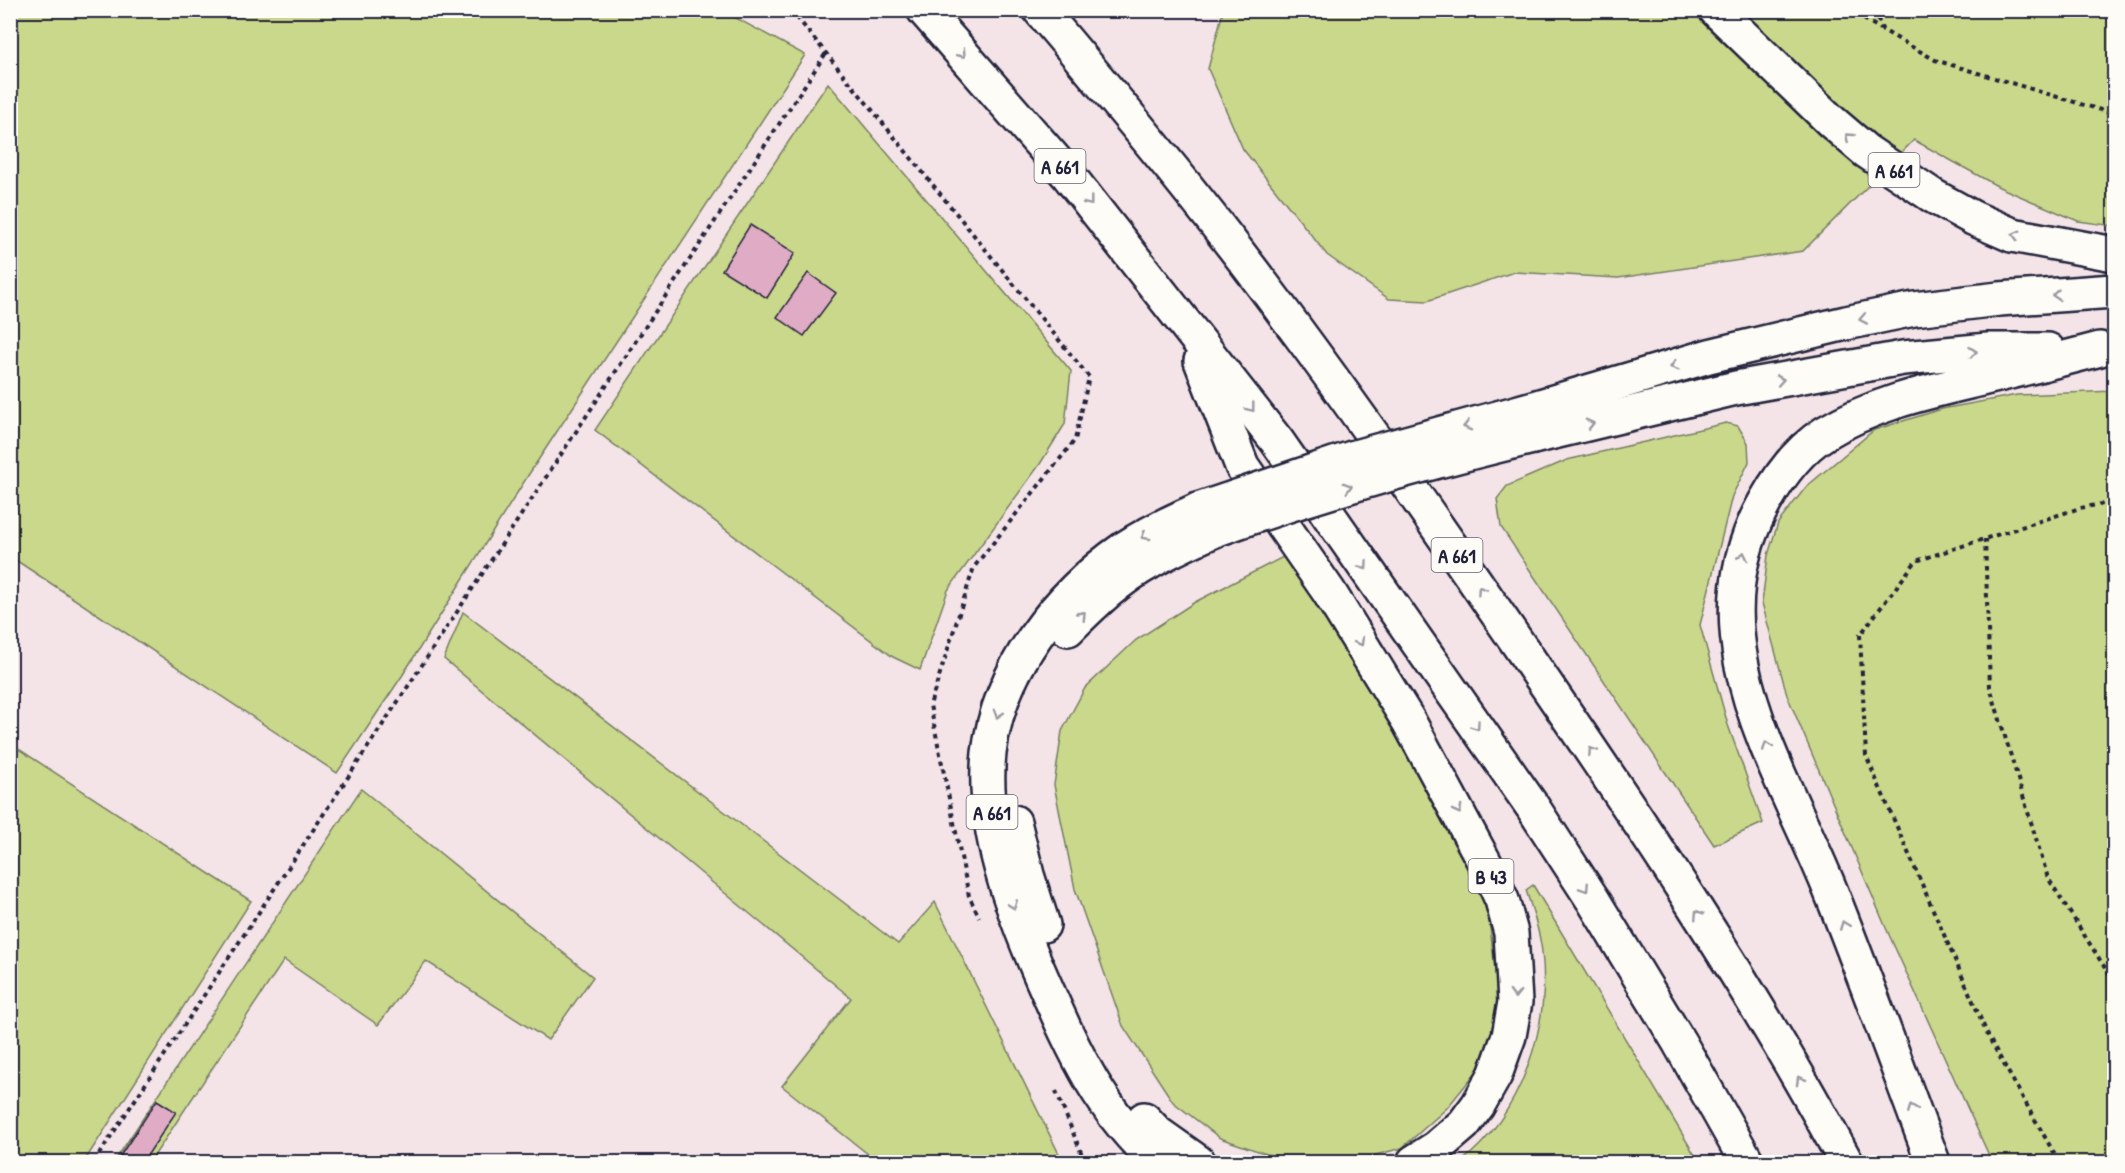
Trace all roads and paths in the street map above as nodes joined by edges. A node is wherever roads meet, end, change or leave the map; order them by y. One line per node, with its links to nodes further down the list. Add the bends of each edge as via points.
1 (791, 10): 8 (path)
2 (924, 10): 12 (highway, A 661, one-way to 12, via 1069,176)
3 (1040, 10): 27 (highway, A 661, one-way to 3, via 1749,993 1600,763 1450,545 1237,250)
4 (1716, 10): 10 (highway, A 661, one-way to 4, via 2012,235 1934,196 1866,152)
5 (1848, 10): 7 (path)
6 (1874, 10): 7 (path)
7 (1883, 30): 9 (path, via 1935,60)
8 (826, 53): 18 (path, via 1089,377 1075,440 974,567 930,705 969,896); 21 (path)
9 (2115, 114)
10 (2115, 254)
11 (2115, 291): 14 (highway, A 661, one-way to 14, via 1999,299 1846,322 1699,359)
12 (1189, 329): 25 (highway, B 43, one-way to 25, via 1242,466 1329,592 1407,720 1487,867 1511,933 1515,1002 1509,1036 1495,1075 1464,1124); 26 (highway, A 661, one-way to 26, via 1277,441 1532,806 1673,1032)
13 (2107, 349): 14 (highway, A 661, one-way to 13, via 1903,358 1988,350); 28 (highway, A 661, one-way to 13, via 1832,894 1776,770 1745,682 1736,623 1736,586 1757,515 1779,477 1823,434 1854,417 1928,390)
14 (1528, 424): 16 (highway, A 661, bridge, via 1355,457)
15 (2115, 502): 17 (path, via 2080,508)
16 (1205, 521): 23 (highway, A 661, one-way to 23, via 1159,527 1125,548 1062,603 1018,663 996,720 989,754 995,840 1005,884 1032,957 1089,1079 1126,1130); 24 (highway, one-way to 16, via 1157,1133 1141,1116 1119,1088 1094,1042 1049,945 1027,875 1011,802 1009,765 1030,684 1044,658 1089,608 1121,580)
17 (1985, 539): 19 (path, via 1990,687 2048,878); 29 (path, via 1916,561 1860,635 1866,756 1989,1038)
18 (979, 917)
19 (2115, 982)
20 (1055, 1088): 22 (path)
21 (94, 1162)
22 (1086, 1162)
23 (1158, 1162)
24 (1198, 1162)
25 (1414, 1162)
26 (1747, 1162)
27 (1846, 1162)
28 (1933, 1162)
29 (2059, 1162)

